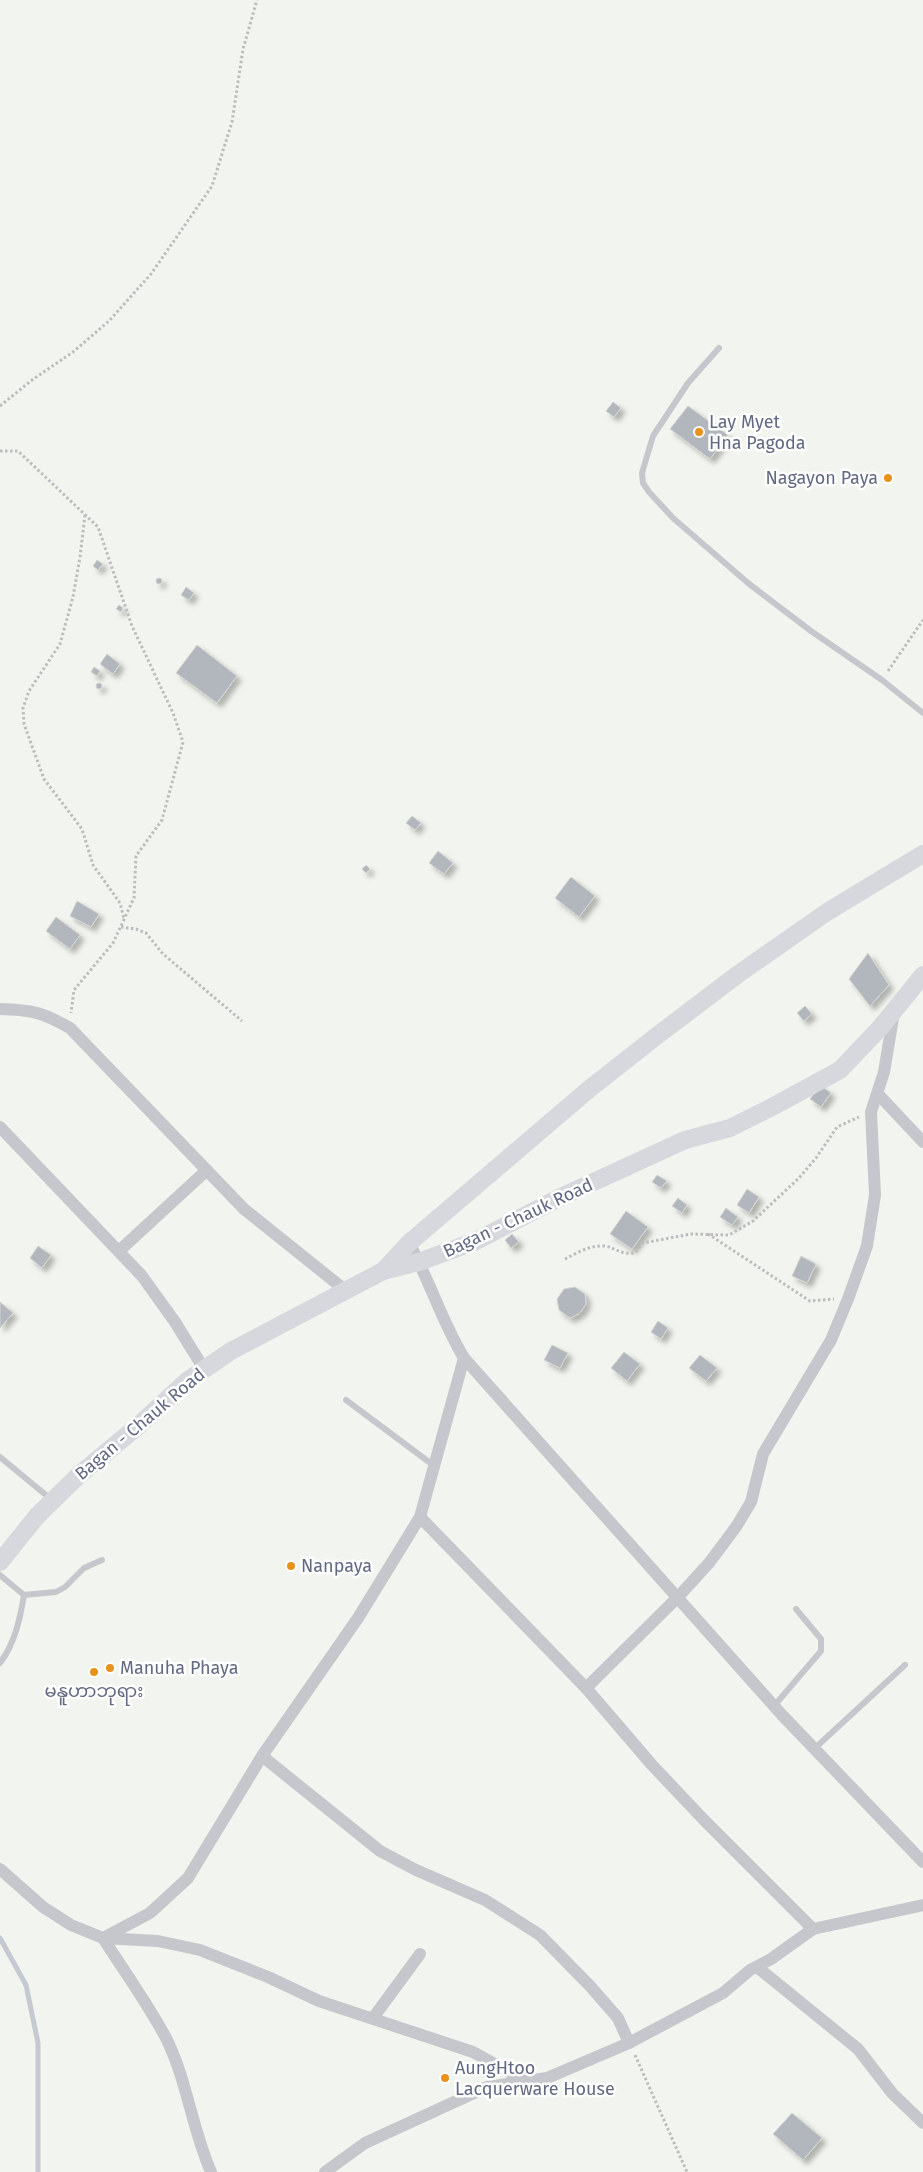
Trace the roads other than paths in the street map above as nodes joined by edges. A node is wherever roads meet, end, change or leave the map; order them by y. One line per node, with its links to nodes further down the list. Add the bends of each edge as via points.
1 (719, 348): 2 (lane, via 688,383 654,436 642,473 643,482 673,518 748,583)
2 (923, 713)
3 (923, 854): 11 (main road, via 819,918 737,975 588,1090)
4 (922, 978): 6 (main road, Bagan - Chauk Road)
5 (0, 1010): 10 (street, via 28,1010 47,1015 70,1028)
6 (894, 1012): 7 (street); 13 (main road, Bagan - Chauk Road, via 840,1070 772,1107 730,1128 685,1140 561,1197 476,1241)
7 (878, 1094): 9 (street); 27 (street, via 871,1112 875,1195 866,1246 848,1299 830,1340 763,1454 751,1502 709,1563)
8 (0, 1127): 12 (street)
9 (923, 1142)
10 (207, 1170): 12 (street); 15 (street, via 244,1208)
11 (410, 1243): 13 (street); 14 (main road)
12 (119, 1251): 17 (street, via 148,1284)
13 (419, 1262): 14 (main road, Bagan - Chauk Road); 16 (street, via 451,1338)
14 (383, 1271): 15 (main road, Bagan - Chauk Road)
15 (345, 1290): 17 (main road, Bagan - Chauk Road, via 230,1351)
16 (464, 1358): 20 (street); 27 (street)
17 (204, 1369): 21 (main road, Bagan - Chauk Road, via 186,1380)
18 (346, 1400): 20 (lane)
19 (0, 1457): 21 (lane)
20 (433, 1465): 22 (street)
21 (52, 1501): 24 (main road, Bagan - Chauk Road)
22 (420, 1517): 31 (street); 34 (street, via 358,1618)
23 (102, 1560): 26 (lane, via 84,1568 56,1592)
24 (0, 1562)
25 (0, 1575): 26 (lane)
26 (24, 1595): 29 (lane, via 18,1627)
27 (678, 1597): 31 (street); 32 (street)
28 (796, 1609): 32 (lane, via 821,1639 821,1651)
29 (0, 1663)
30 (905, 1666): 33 (lane)
31 (586, 1688): 38 (street, via 665,1779)
32 (774, 1706): 33 (street)
33 (814, 1748): 35 (street)
34 (262, 1756): 39 (street, via 188,1878 150,1913); 43 (street, via 380,1851 485,1900 540,1935 618,2018)
35 (923, 1862)
36 (0, 1869): 39 (street, via 50,1912)
37 (923, 1904): 38 (street)
38 (813, 1928): 41 (street)
39 (103, 1938): 42 (street, via 158,1940 200,1950 319,2001); 46 (street, via 166,2039)
40 (420, 1954): 42 (street)
41 (757, 1967): 43 (street, via 723,1993); 45 (street, via 858,2049 892,2093)
42 (373, 2018): 44 (street, via 473,2052)
43 (629, 2043): 44 (street, via 547,2078)
44 (525, 2081): 47 (street, via 487,2087 365,2142)
45 (923, 2123)
46 (210, 2172)
47 (325, 2172)

